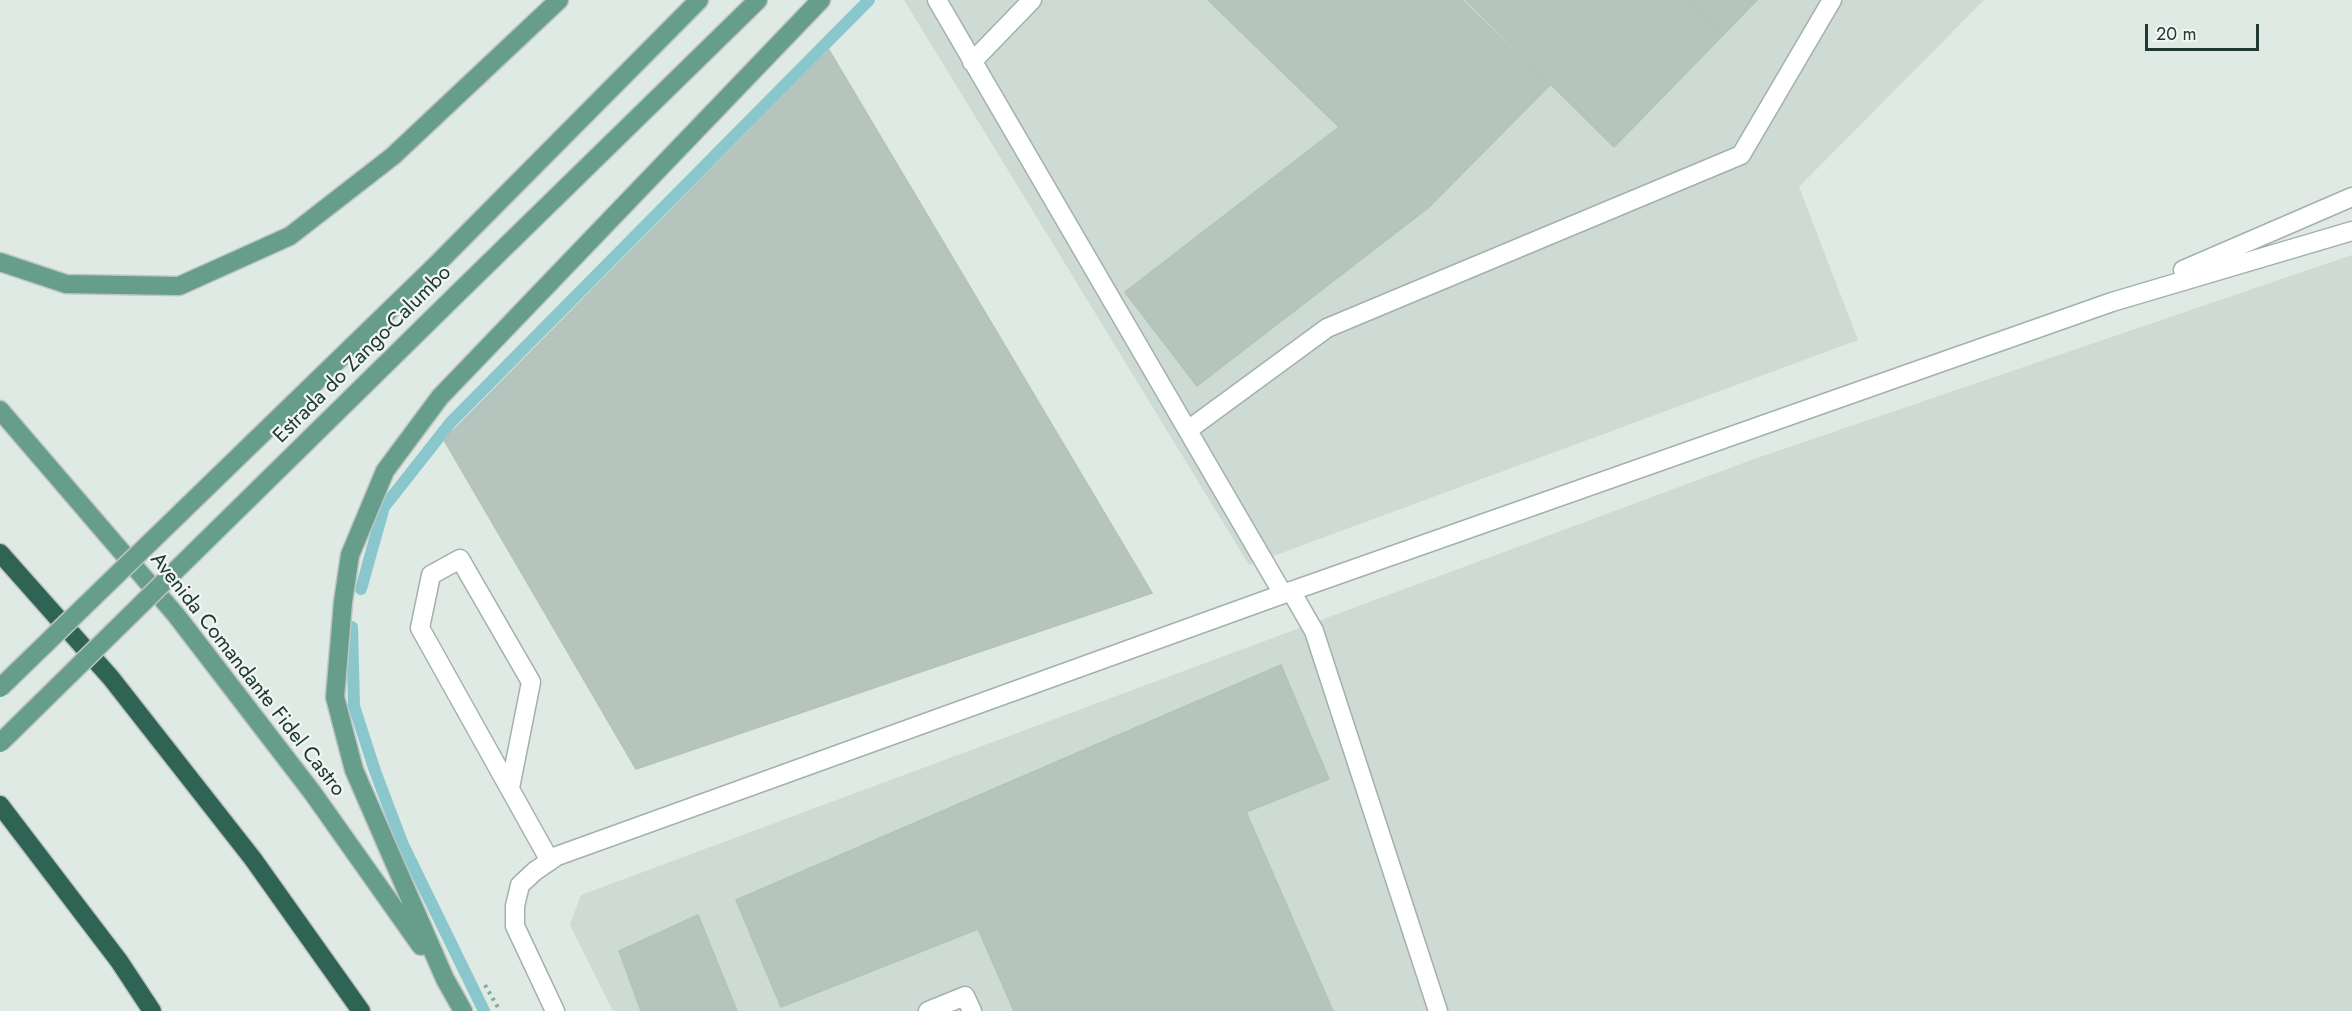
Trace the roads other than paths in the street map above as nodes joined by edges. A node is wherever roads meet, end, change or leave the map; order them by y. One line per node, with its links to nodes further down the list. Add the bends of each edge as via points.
1 (559, 0): 11 (main road, via 393,156 290,236 179,286 66,284)
2 (699, 0): 17 (main road, Estrada do Zango-Calumbo, bridge, via 432,269)
3 (758, 0): 18 (main road, Estrada do Zango-Calumbo, bridge)
4 (821, 0): 22 (main road, via 440,397 385,471 350,555 335,697 354,770)
5 (937, 0): 8 (street)
6 (1032, 0): 8 (street)
7 (1832, 0): 14 (street, via 1741,155 1326,328)
8 (972, 62): 14 (street)
9 (2352, 197): 12 (street)
10 (2352, 231): 12 (street)
11 (0, 262)
12 (2112, 302): 16 (street)
13 (0, 410): 22 (main road, Avenida Comandante Fidel Castro, via 176,615 312,792)
14 (1188, 430): 16 (street)
15 (0, 554): 24 (highway, via 111,678 253,859)
16 (1287, 593): 21 (street); 29 (street, via 1314,631)
17 (0, 688)
18 (0, 743)
19 (510, 788): 19 (street, via 531,682 460,559 431,575 420,628); 21 (street)
20 (0, 805): 23 (highway)
21 (550, 861): 26 (street, via 520,885 514,906 516,926)
22 (445, 979): 25 (main road)
23 (152, 1011)
24 (361, 1011)
25 (463, 1011)
26 (555, 1011)
27 (928, 1011): 28 (street, via 965,996)
28 (972, 1011)
29 (1438, 1011)

